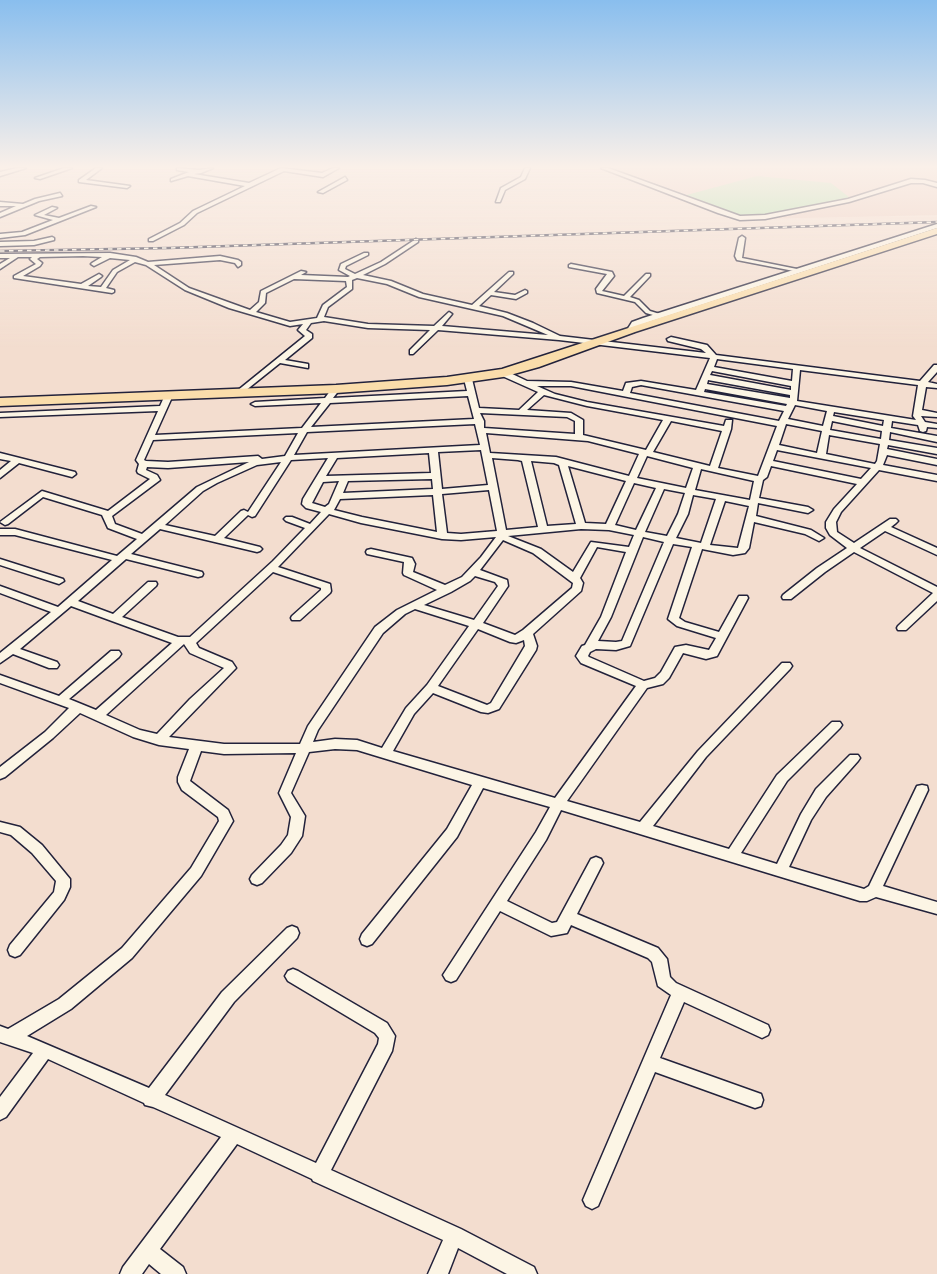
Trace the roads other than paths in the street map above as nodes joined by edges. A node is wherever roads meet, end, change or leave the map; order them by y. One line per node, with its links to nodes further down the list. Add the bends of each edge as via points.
1 (40, 227): 5 (street, via 18,235)
2 (175, 227): 8 (street)
3 (932, 227): 24 (street)
4 (937, 231): 45 (highway)
5 (0, 236)
6 (742, 238): 24 (street, via 739,259)
7 (52, 239): 10 (street, via 34,244)
8 (151, 240)
9 (416, 241): 28 (street)
10 (0, 244)
11 (83, 254): 14 (street); 15 (street); 18 (street)
12 (366, 254): 28 (street, via 341,267 344,272)
13 (0, 255): 15 (street, via 109,251 114,252); 16 (street)
14 (39, 255): 16 (street); 32 (street, via 34,259 38,265 18,275 17,278)
15 (113, 255): 17 (street); 19 (street)
16 (16, 256): 23 (street)
17 (136, 259): 20 (street); 33 (street, via 115,271)
18 (70, 263)
19 (94, 264)
20 (148, 264): 21 (street, via 220,258 238,262); 39 (street, via 192,292)
21 (238, 265)
22 (571, 266): 37 (street, via 610,273 611,276 599,292)
23 (0, 267)
24 (799, 270): 41 (street)
25 (303, 272): 30 (street)
26 (511, 274): 36 (street)
27 (99, 276): 32 (street)
28 (358, 276): 31 (street); 38 (street, via 389,282 421,296)
29 (648, 276): 37 (street)
30 (293, 277): 31 (street); 39 (street, via 263,292 262,303)
31 (349, 279): 42 (street, via 350,288 325,306 320,317)
32 (81, 287): 33 (street)
33 (102, 290): 34 (street)
34 (112, 291)
35 (525, 292): 36 (street, via 516,297)
36 (490, 293): 38 (street)
37 (626, 298): 41 (street, via 638,301 648,312)
38 (474, 306): 46 (street, via 516,317)
39 (252, 312): 43 (street, via 290,324)
40 (449, 314): 44 (street)
41 (660, 315): 45 (street, via 635,324)
42 (322, 319): 43 (street); 44 (street, via 368,326)
43 (309, 321): 51 (street, via 302,330 309,336)
44 (435, 328): 46 (street); 49 (street)
45 (631, 330): 48 (highway)
46 (560, 338): 48 (street)
47 (671, 339): 50 (street, via 704,347)
48 (591, 343): 50 (street); 56 (highway)
49 (413, 352)
50 (714, 357): 53 (street); 54 (street)
51 (280, 361): 52 (street); 66 (street)
52 (304, 366)
53 (797, 367): 60 (street); 61 (street)
54 (709, 368): 57 (street); 60 (street)
55 (937, 368): 61 (street)
56 (503, 373): 58 (highway); 59 (street)
57 (706, 377): 64 (street); 68 (street)
58 (468, 379): 63 (highway); 67 (street)
59 (526, 383): 65 (street); 69 (street, via 565,383)
60 (795, 384): 68 (street)
61 (922, 384): 62 (street); 80 (street)
62 (937, 386)
63 (336, 389): 66 (highway); 72 (street)
64 (700, 390): 69 (street, via 636,382 629,385); 74 (street); 75 (street)
65 (542, 392): 79 (street); 85 (street, via 587,404)
66 (240, 393): 70 (highway)
67 (472, 393): 72 (street); 78 (street)
68 (794, 393): 75 (street)
69 (626, 394): 74 (street)
70 (169, 395): 71 (highway); 76 (street)
71 (0, 402)
72 (326, 402): 73 (street); 94 (street)
73 (255, 404)
74 (695, 406): 81 (street)
75 (790, 406): 77 (street); 87 (street)
76 (163, 408): 83 (street); 97 (street)
77 (831, 409): 84 (street); 86 (street)
78 (477, 410): 79 (street); 89 (street)
79 (521, 412): 95 (street, via 574,417 579,420)
80 (918, 412): 82 (street); 88 (street, via 917,416)
81 (731, 414): 87 (street); 91 (street)
82 (937, 414)
83 (0, 415)
84 (829, 418): 92 (street); 93 (street)
85 (668, 419): 91 (street); 105 (street)
86 (888, 420): 88 (street); 93 (street)
87 (783, 423): 92 (street); 100 (street)
88 (923, 424): 90 (street); 96 (street)
89 (481, 426): 94 (street); 95 (street); 102 (street)
90 (937, 426)
91 (726, 429): 119 (street)
92 (826, 430): 99 (street); 108 (street)
93 (886, 430): 96 (street); 99 (street)
94 (304, 431): 97 (street); 109 (street)
95 (578, 437): 105 (street)
96 (923, 437): 98 (street)
97 (150, 438): 116 (street, via 140,460)
98 (937, 439)
99 (884, 441): 103 (street); 104 (street)
100 (773, 447): 108 (street); 114 (street)
101 (433, 450): 102 (street); 106 (street); 122 (street)
102 (486, 451): 110 (street); 130 (street)
103 (882, 451): 115 (street); 118 (street, via 881,462)
104 (937, 451)
105 (646, 453): 117 (street); 127 (street)
106 (334, 455): 109 (street); 125 (street)
107 (0, 456): 111 (street)
108 (821, 456): 118 (street)
109 (288, 458): 112 (street); 155 (street, via 268,491 248,514)
110 (524, 458): 113 (street); 148 (street)
111 (18, 460): 120 (street); 121 (street)
112 (266, 460): 116 (street); 143 (street, via 206,485)
113 (560, 461): 127 (street, via 583,465); 145 (street)
114 (768, 462): 126 (street, via 763,477); 128 (street)
115 (937, 462)
116 (143, 464): 138 (street, via 141,471 155,480)
117 (698, 466): 119 (street); 132 (street)
118 (875, 467): 124 (street); 128 (street)
119 (713, 469): 126 (street)
120 (72, 474)
121 (0, 475)
122 (435, 476): 123 (street); 131 (street)
123 (344, 478): 125 (street); 133 (street)
124 (937, 478)
125 (320, 479): 137 (street, via 307,504 312,508)
126 (759, 479): 135 (street)
127 (631, 480): 129 (street); 146 (street)
128 (862, 482): 158 (street, via 831,522 833,533)
129 (661, 486): 132 (street); 150 (street)
130 (493, 487): 131 (street); 151 (street)
131 (437, 492): 133 (street); 152 (street)
132 (690, 492): 134 (street); 156 (street)
133 (337, 496): 137 (street)
134 (721, 498): 135 (street); 157 (street)
135 (754, 502): 136 (street); 139 (street)
136 (808, 510)
137 (327, 511): 144 (street); 152 (street)
138 (108, 515): 142 (street, via 42,494); 153 (street, via 111,526)
139 (751, 518): 154 (street, via 808,532); 157 (street, via 744,548 741,551 733,552)
140 (289, 519): 144 (street)
141 (893, 520): 147 (street)
142 (4, 522)
143 (159, 526): 153 (street); 155 (street)
144 (312, 526): 165 (street)
145 (581, 526): 146 (street); 148 (street)
146 (609, 527): 150 (street)
147 (884, 527): 158 (street); 162 (street)
148 (543, 529): 151 (street)
149 (0, 532): 163 (street, via 15,532)
150 (640, 533): 156 (street); 160 (street)
151 (502, 534): 152 (street); 166 (street); 168 (street, via 537,551)
152 (442, 536)
153 (144, 538): 163 (street)
154 (820, 538)
155 (218, 539): 159 (street)
156 (670, 540): 157 (street); 188 (street, via 626,643)
157 (702, 545): 185 (street, via 673,619 681,624)
158 (852, 547): 173 (street); 175 (street)
159 (257, 549)
160 (632, 550): 168 (street, via 594,544); 188 (street, via 606,617)
161 (371, 552): 172 (street, via 405,558 410,562 408,573)
162 (937, 552)
163 (122, 557): 167 (street); 177 (street)
164 (0, 562): 169 (street)
165 (271, 568): 181 (street, via 326,586 326,591); 187 (street, via 200,636)
166 (474, 572): 172 (street); 182 (street, via 503,582 501,589)
167 (198, 574)
168 (575, 578): 184 (street, via 578,583 577,589)
169 (59, 581)
170 (152, 584): 180 (street)
171 (0, 589): 179 (street)
172 (447, 590): 178 (street)
173 (937, 591)
174 (937, 595): 183 (street)
175 (787, 597)
176 (743, 598): 185 (street)
177 (70, 602): 179 (street); 180 (street)
178 (413, 604): 182 (street); 204 (street, via 379,630 319,717)
179 (59, 611): 189 (street)
180 (115, 618): 187 (street)
181 (296, 618)
182 (476, 624): 186 (street); 197 (street)
183 (902, 628)
184 (527, 633): 186 (street); 190 (street)
185 (721, 636): 196 (street, via 710,655 686,649 679,650 665,675 659,680)
186 (516, 639): 190 (street)
187 (186, 641): 200 (street); 202 (street, via 194,650 230,668)
188 (590, 646): 196 (street, via 582,656 585,660)
189 (12, 650): 192 (street); 193 (street)
190 (530, 650): 197 (street, via 495,706 491,708 482,708)
191 (115, 654): 198 (street)
192 (0, 659)
193 (53, 665)
194 (786, 666): 212 (street, via 702,754)
195 (0, 679): 198 (street)
196 (643, 685): 210 (street)
197 (430, 688): 205 (street, via 410,711)
198 (60, 701): 199 (street)
199 (78, 707): 200 (street); 207 (street, via 49,736)
200 (97, 716): 202 (street, via 137,734)
201 (836, 725): 213 (street, via 782,778)
202 (159, 740): 203 (street)
203 (197, 746): 204 (street, via 224,749); 228 (street, via 184,782 223,814 226,820 196,872 127,953 65,1004)
204 (303, 749): 205 (street, via 349,744); 216 (street, via 285,793 298,816 295,836)
205 (385, 754): 208 (street)
206 (854, 758): 215 (street, via 821,793)
207 (0, 774)
208 (480, 782): 210 (street); 222 (street, via 452,833)
209 (922, 790): 217 (street)
210 (558, 804): 212 (street); 218 (street, via 541,836)
211 (0, 827): 223 (street, via 15,831 37,849 63,879 59,896)
212 (643, 829): 213 (street)
213 (732, 856): 215 (street)
214 (596, 863): 220 (street)
215 (780, 871): 217 (street, via 850,893 868,895)
216 (257, 879)
217 (874, 890): 219 (street)
218 (498, 903): 220 (street, via 551,930 562,928); 224 (street)
219 (937, 908)
220 (569, 917): 226 (street, via 653,953 659,959 663,981)
221 (292, 933): 231 (street, via 228,997)
222 (366, 939)
223 (15, 950)
224 (451, 975)
225 (293, 976): 235 (street, via 381,1028 386,1036 386,1045)
226 (680, 992): 227 (street); 230 (street)
227 (762, 1030)
228 (5, 1035): 229 (street)
229 (45, 1050): 231 (street); 233 (street)
230 (650, 1062): 232 (street); 236 (street)
231 (151, 1099): 234 (street)
232 (755, 1100)
233 (0, 1112)
234 (234, 1134): 235 (street); 238 (street)
235 (319, 1175): 237 (street)
236 (592, 1200)
237 (454, 1236): 241 (street); 242 (street)
238 (147, 1251): 239 (street); 240 (street)
239 (130, 1274)
240 (176, 1274)
241 (438, 1274)
242 (527, 1274)

